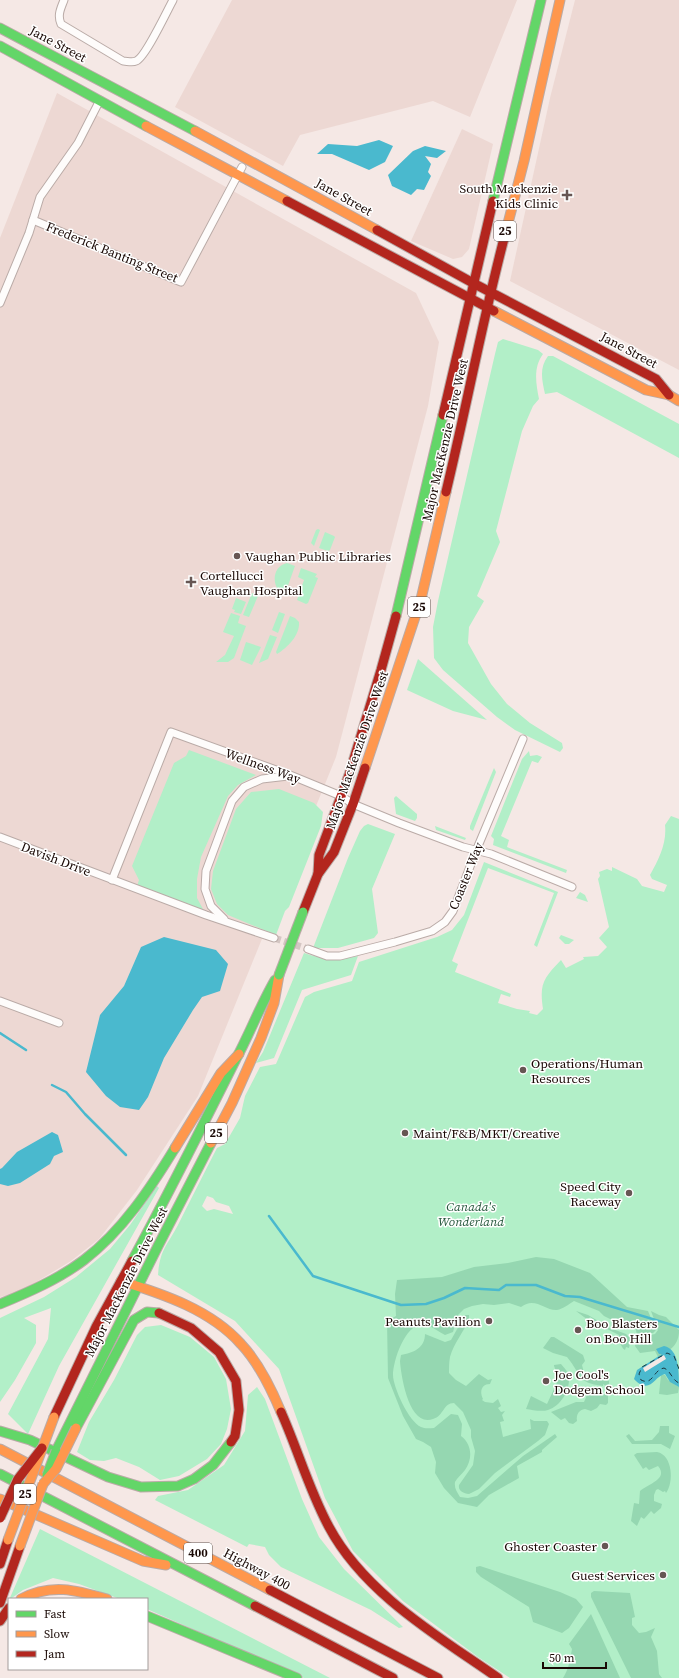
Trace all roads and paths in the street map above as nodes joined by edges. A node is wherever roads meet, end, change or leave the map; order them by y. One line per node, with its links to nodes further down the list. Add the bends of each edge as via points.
1 (64, 0): 2 (street, via 59,19 61,24 123,61 131,62 140,58)
2 (173, 0)
3 (541, 0): 11 (main road, Major MacKenzie Drive West / 25)
4 (560, 0): 12 (main road, Major MacKenzie Drive West / 25, via 522,167)
5 (0, 28): 11 (main road, Jane Street, via 155,108)
6 (0, 46): 7 (main road, Jane Street)
7 (100, 100): 9 (main road, Jane Street); 10 (street, via 68,159 40,197)
8 (242, 167): 9 (street, Frederick Banting Street)
9 (237, 175): 10 (street, Frederick Banting Street, via 182,282); 13 (main road, Jane Street)
10 (33, 220): 14 (street)
11 (473, 283): 12 (main road, Jane Street); 13 (main road, Major MacKenzie Drive West / 25)
12 (490, 291): 15 (main road, Major MacKenzie Drive West / 25); 16 (main road, Jane Street, via 656,379)
13 (470, 297): 15 (main road, Jane Street); 20 (main road, Major MacKenzie Drive West / 25, via 395,618)
14 (0, 303)
15 (488, 308): 16 (main road, Jane Street, via 646,390); 21 (main road, Major MacKenzie Drive West / 25, via 421,599)
16 (669, 395): 17 (main road, Jane Street)
17 (679, 401)
18 (523, 740): 23 (street, Coaster Way)
19 (290, 775): 20 (street, Wellness Way); 25 (street, Wellness Way, via 171,732); 27 (street, via 262,779 250,784 232,801 206,871 205,889 211,906)
20 (341, 796): 21 (street, Wellness Way); 24 (main road, Major MacKenzie Drive West / 25, via 319,855)
21 (353, 804): 23 (street, Wellness Way); 24 (main road, Major MacKenzie Drive West / 25, via 334,852)
22 (0, 838): 25 (street, Davish Drive)
23 (476, 851): 26 (street, Wellness Way, via 491,854); 29 (street, Coaster Way, via 453,911 445,922 432,931 340,956 327,956)
24 (318, 874): 30 (main road, Major MacKenzie Drive West / 25, bridge)
25 (112, 880): 27 (street, Davish Drive)
26 (572, 887)
27 (225, 920): 28 (street)
28 (274, 938)
29 (308, 949)
30 (279, 975): 33 (main road, Major MacKenzie Drive West / 25, via 262,1002); 35 (main road, Major MacKenzie Drive West / 25, via 274,1003 232,1103)
31 (0, 1001): 32 (street)
32 (59, 1023)
33 (239, 1054): 34 (main road, Major MacKenzie Drive West / 25); 36 (main road, via 220,1073 162,1171 120,1227 84,1260 38,1288)
34 (121, 1281): 35 (main road); 38 (main road, Major MacKenzie Drive West / 25, bridge, via 96,1327)
35 (139, 1286): 41 (main road, Major MacKenzie Drive West / 25, bridge, via 56,1451); 55 (main road, via 190,1306 212,1319 241,1343 274,1394 322,1514 337,1540 375,1585 435,1633)
36 (0, 1304)
37 (0, 1431): 41 (main road, bridge, via 30,1440 108,1476 121,1481 141,1487 178,1486 194,1479 213,1465 235,1436 239,1410 236,1382 219,1352 191,1328 157,1312 147,1312 134,1320 76,1428 56,1469)
38 (42, 1448): 43 (main road, bridge, via 18,1479); 44 (main road, Major MacKenzie Drive West / 25, bridge)
39 (0, 1449): 54 (main road, Highway 400 / 400)
40 (0, 1474): 45 (main road, 400)
41 (43, 1484): 48 (main road, Major MacKenzie Drive West / 25, bridge)
42 (0, 1498): 45 (main road, via 143,1561)
43 (0, 1518)
44 (0, 1564)
45 (177, 1567): 53 (main road, 400)
46 (23, 1598): 47 (main road, via 38,1590 58,1587)
47 (104, 1598)
48 (0, 1603)
49 (8, 1609): 51 (main road)
50 (148, 1616): 52 (main road)
51 (0, 1621)
52 (297, 1678)
53 (393, 1678)
54 (438, 1678)
55 (498, 1678)

